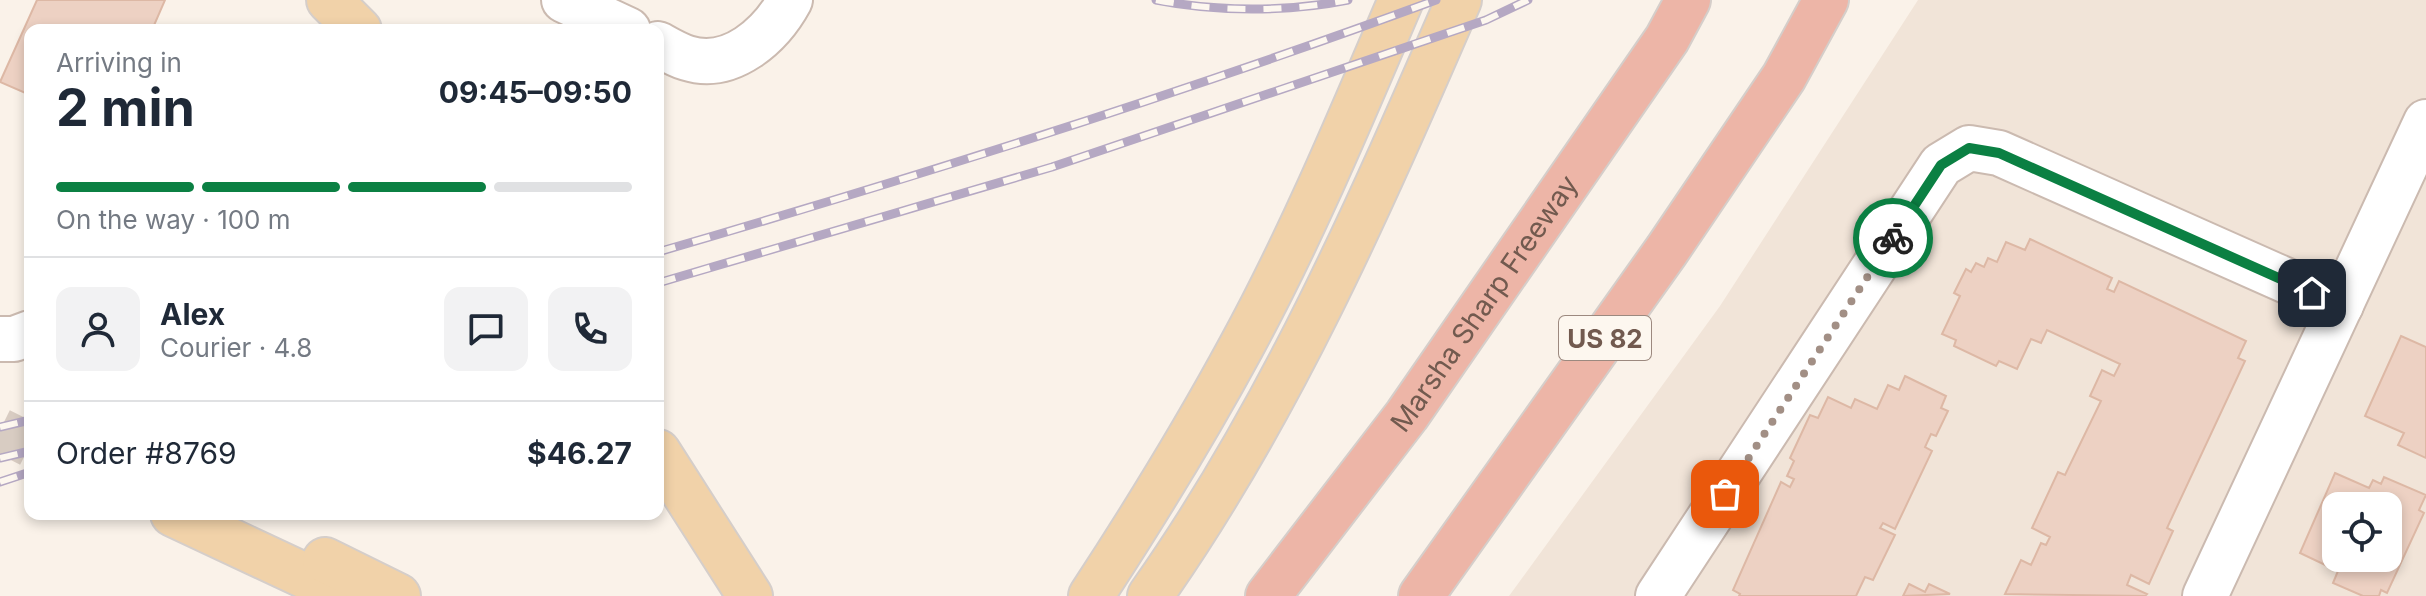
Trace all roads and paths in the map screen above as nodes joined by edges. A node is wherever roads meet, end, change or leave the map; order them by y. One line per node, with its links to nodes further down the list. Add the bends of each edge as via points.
1 (329, 0): 8 (main road)
2 (790, 0): 9 (street, via 766,33 731,58 688,59)
3 (1401, 0): 22 (main road, via 1248,334)
4 (1459, 0): 23 (main road, via 1379,184 1287,374)
5 (1688, 0): 18 (highway, Marsha Sharp Freeway, via 1667,39 1407,415)
6 (1826, 0): 10 (highway, US 82)
7 (1845, 0): 10 (highway)
8 (353, 24)
9 (664, 47)
10 (1784, 77): 26 (highway, US 82)
11 (2426, 122): 12 (street)
12 (2341, 305): 27 (street, via 1999,153 1969,148 1941,165); 28 (street)
13 (24, 335): 14 (street)
14 (0, 339)
15 (664, 461): 21 (main road)
16 (186, 520): 19 (main road)
17 (241, 520): 20 (main road)
18 (1325, 522): 24 (highway); 25 (highway, Marsha Sharp Freeway)
19 (348, 596)
20 (398, 596)
21 (750, 596)
22 (1091, 596)
23 (1150, 596)
24 (1259, 596)
25 (1268, 596)
26 (1421, 596)
27 (1658, 596)
28 (2205, 596)

